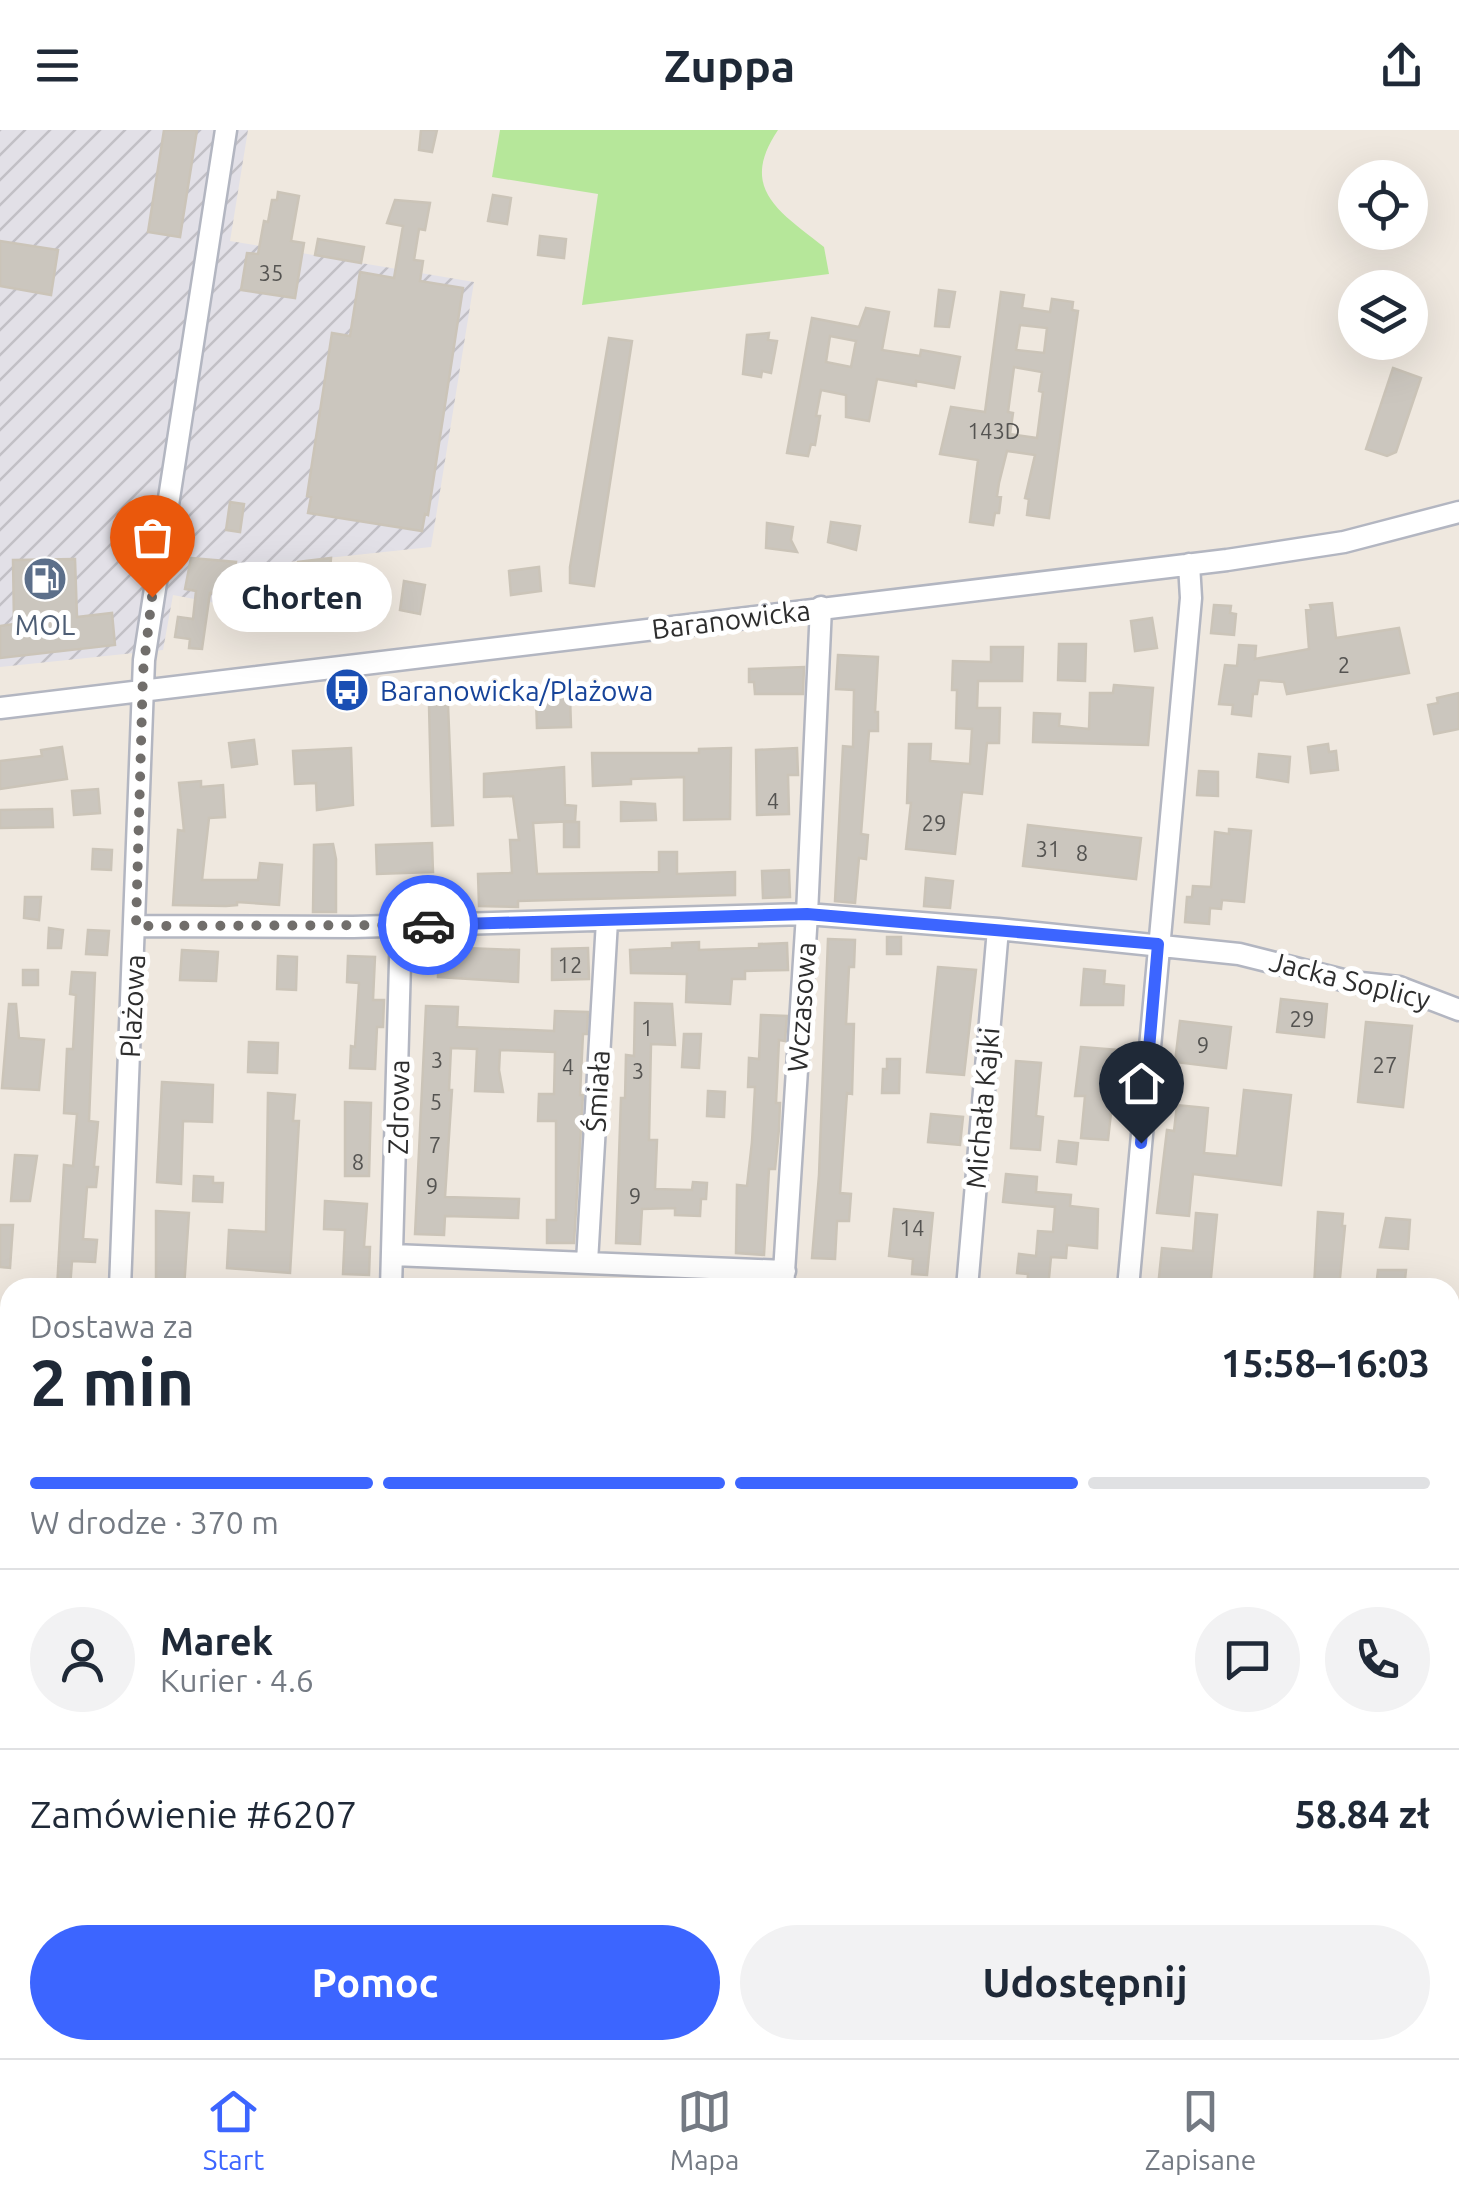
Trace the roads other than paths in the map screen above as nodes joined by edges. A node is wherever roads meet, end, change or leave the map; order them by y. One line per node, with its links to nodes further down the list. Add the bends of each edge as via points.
1 (226, 130): 5 (street, Plażowa)
2 (1459, 512): 3 (street, Baranowicka, via 1344,542)
3 (1190, 564): 4 (street, Baranowicka); 12 (street)
4 (822, 607): 5 (street, Baranowicka); 7 (street, Wczasowa)
5 (142, 693): 6 (street, Baranowicka); 9 (street, Plażowa)
6 (0, 708)
7 (807, 914): 8 (street, Jacka Soplicy); 11 (street, Jacka Soplicy); 19 (street, Wczasowa)
8 (607, 920): 10 (street, Jacka Soplicy); 15 (street, Śmiała)
9 (136, 926): 10 (street, Jacka Soplicy); 16 (street, Plażowa)
10 (401, 926): 14 (street, Zdrowa)
11 (998, 928): 12 (street, Jacka Soplicy); 20 (street, Michała Kajki)
12 (1158, 944): 13 (street, Jacka Soplicy, via 1399,987); 21 (street)
13 (1459, 1010)
14 (393, 1256): 15 (street); 17 (street, Zdrowa)
15 (588, 1262): 18 (street)
16 (120, 1278)
17 (392, 1278)
18 (772, 1278)
19 (784, 1278)
20 (967, 1278)
21 (1129, 1278)

